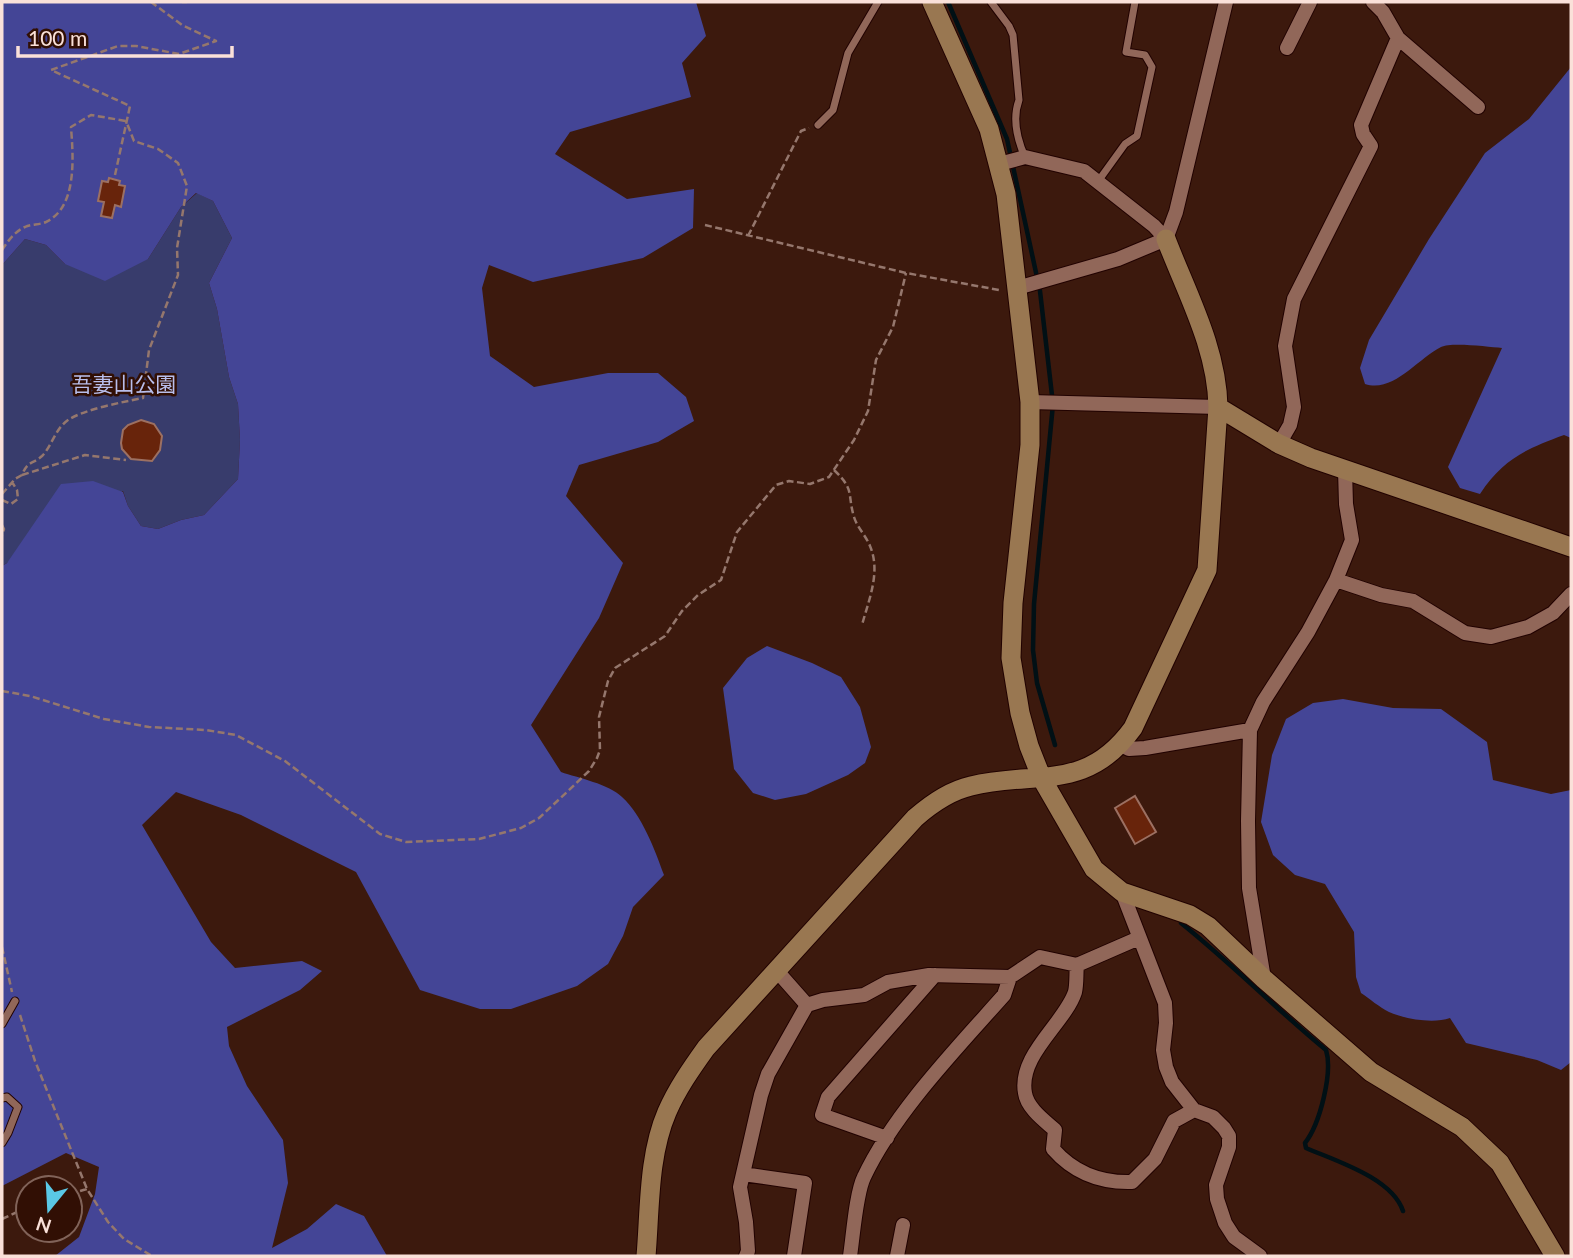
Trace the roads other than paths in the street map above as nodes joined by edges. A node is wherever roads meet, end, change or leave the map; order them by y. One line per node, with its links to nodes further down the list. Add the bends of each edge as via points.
1 (878, 2): 11 (lane, via 848,53 833,110)
2 (932, 2): 12 (street, via 989,129)
3 (991, 2): 12 (lane, via 1013,35 1019,100)
4 (1135, 2): 13 (lane, via 1126,52 1145,55 1152,67 1137,136 1125,144)
5 (1226, 2): 14 (street)
6 (1310, 2): 9 (street)
7 (1373, 2): 8 (street)
8 (1398, 38): 10 (street); 18 (street, via 1361,125 1371,146 1294,299 1286,346 1293,417)
9 (1287, 48)
10 (1478, 107)
11 (818, 125)
12 (1012, 161): 13 (street, via 1084,171); 15 (street, via 1006,194)
13 (1099, 180): 14 (street)
14 (1166, 239): 15 (street, via 1118,259); 17 (street, via 1212,359)
15 (1021, 287): 16 (street)
16 (1035, 402): 17 (street); 25 (street, via 1011,658 1020,713)
17 (1217, 407): 18 (street); 24 (street, via 1207,570)
18 (1279, 444): 19 (street)
19 (1345, 470): 20 (street); 21 (street, via 1352,540)
20 (1571, 547)
21 (1336, 580): 22 (street, via 1413,601 1465,633 1491,637 1528,627 1553,613); 23 (street)
22 (1571, 594)
23 (1250, 730): 24 (street, via 1145,748); 32 (street, via 1249,888)
24 (1121, 745): 25 (street, via 1099,762 1069,775)
25 (1042, 779): 26 (street, via 1094,869); 29 (street, via 970,786 930,804)
26 (1122, 892): 27 (street); 32 (street, via 1190,915 1208,926)
27 (1139, 938): 28 (street); 37 (street, via 1165,1003 1166,1067)
28 (1077, 965): 31 (street, via 1040,957); 37 (street, via 1075,992 1036,1050 1026,1077 1025,1094 1055,1130 1053,1149 1079,1172 1112,1183 1132,1182 1154,1159 1174,1121)
29 (777, 971): 34 (street); 42 (street, via 706,1048 666,1114 654,1161)
30 (935, 975): 31 (street); 34 (street, via 888,982 864,995); 38 (street, via 828,1097 822,1115)
31 (1010, 977): 38 (street, via 1004,995 929,1080)
32 (1264, 979): 48 (street, via 1371,1072 1462,1127 1500,1163)
33 (15, 1001): 35 (lane)
34 (807, 1005): 40 (street, via 768,1074)
35 (2, 1024)
36 (2, 1098): 39 (lane, via 18,1107)
37 (1195, 1110): 47 (street, via 1213,1117 1229,1136 1216,1185 1217,1199 1234,1237)
38 (887, 1138): 45 (street, via 862,1180)
39 (2, 1143)
40 (743, 1174): 43 (street); 44 (street, via 805,1183)
41 (903, 1225): 46 (street)
42 (646, 1256)
43 (746, 1256)
44 (794, 1256)
45 (850, 1256)
46 (897, 1256)
47 (1260, 1256)
48 (1555, 1256)

